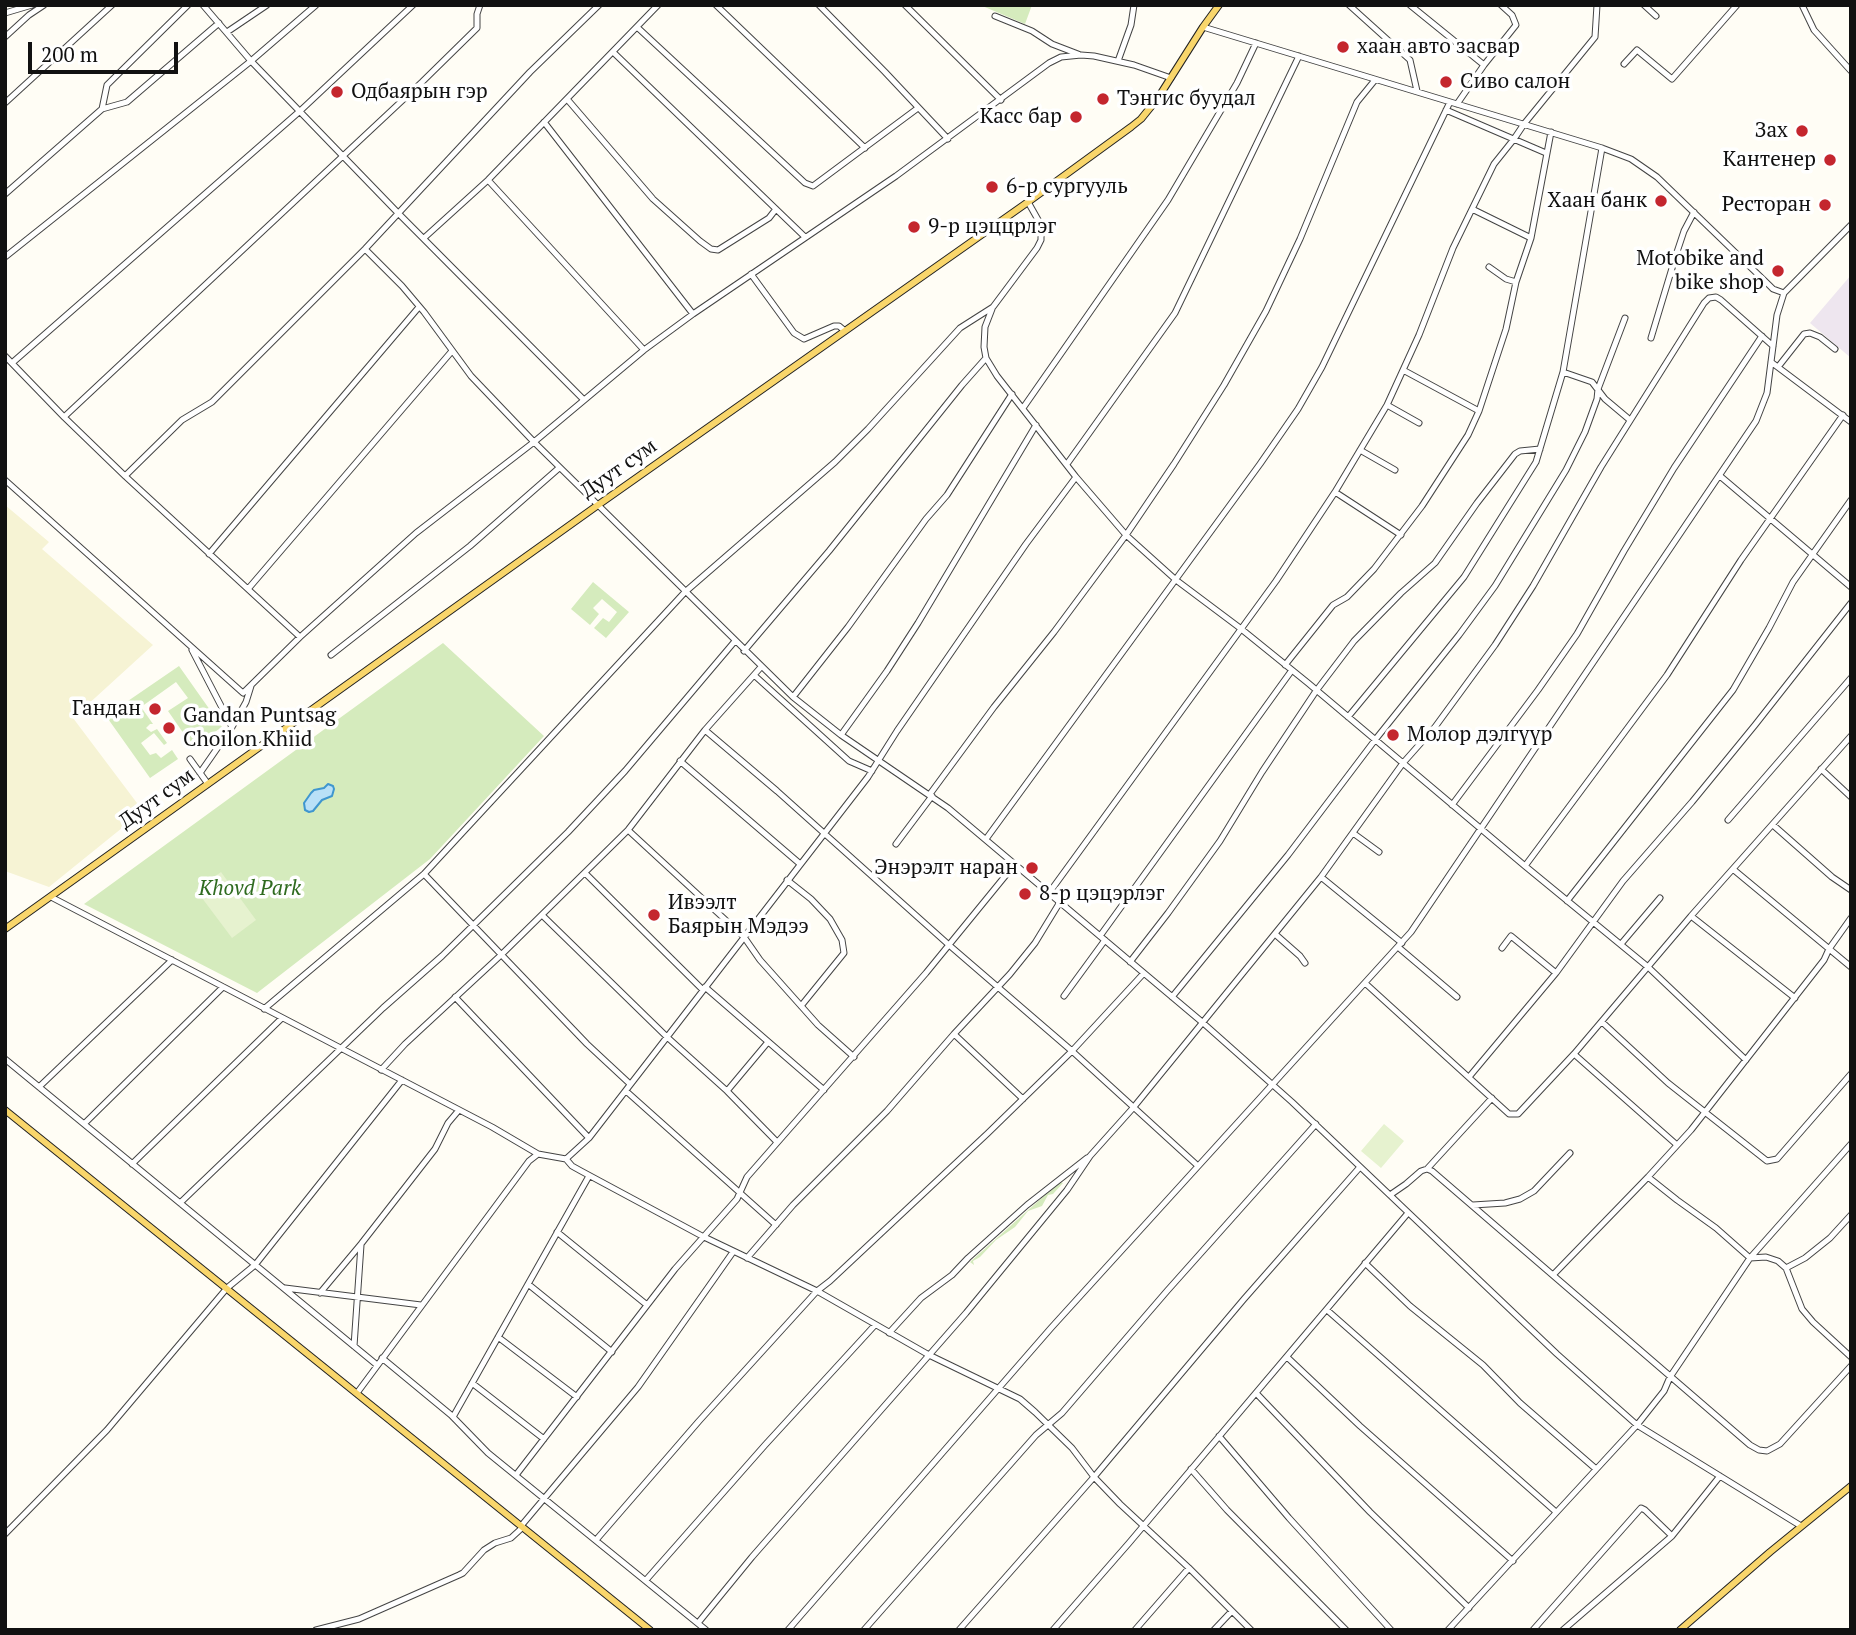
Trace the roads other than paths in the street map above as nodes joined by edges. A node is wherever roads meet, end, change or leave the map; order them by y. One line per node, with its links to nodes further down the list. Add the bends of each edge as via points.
1 (32, 5): 24 (street)
2 (44, 5): 31 (street)
3 (112, 5): 46 (street)
4 (188, 5): 49 (street, via 107,85)
5 (203, 5): 27 (street)
6 (267, 5): 30 (street)
7 (316, 5): 36 (street)
8 (413, 5): 51 (street)
9 (480, 5): 60 (street, via 477,28)
10 (599, 5): 67 (street)
11 (658, 5): 28 (street)
12 (716, 5): 57 (street)
13 (819, 5): 48 (street)
14 (905, 5): 45 (street)
15 (1134, 5): 37 (street)
16 (1219, 5): 29 (main road, Дуут сум)
17 (1349, 5): 43 (street, via 1410,60)
18 (1410, 5): 39 (street)
19 (1501, 5): 39 (street, via 1516,25)
20 (1597, 5): 53 (street, via 1595,37)
21 (1644, 5): 26 (street)
22 (1737, 5): 38 (street, via 1672,79 1637,50)
23 (1802, 5): 40 (street, via 1814,30)
24 (5, 13)
25 (995, 16): 34 (street)
26 (1656, 16)
27 (219, 23): 30 (street); 49 (street, via 127,102)
28 (637, 27): 33 (street); 57 (street, via 805,183 813,186)
29 (1203, 27): 32 (street); 41 (main road, Дуут сум)
30 (227, 33): 36 (street)
31 (5, 37)
32 (1256, 43): 35 (street); 100 (street, via 1168,200)
33 (613, 52): 44 (street); 64 (street)
34 (1080, 55): 37 (street); 45 (street, via 1049,63)
35 (1298, 56): 42 (street); 111 (street, via 1175,313)
36 (251, 61): 51 (street); 73 (street)
37 (1118, 61): 41 (street)
38 (1624, 64)
39 (1484, 65): 47 (street)
40 (1851, 71)
41 (1171, 78): 63 (main road, Дуут сум, via 1141,119)
42 (1375, 80): 43 (street); 122 (street, via 1357,102 1266,311 1217,397)
43 (1417, 91): 47 (street)
44 (567, 99): 52 (street); 64 (street, via 653,199 711,249 718,250)
45 (1001, 100): 55 (street)
46 (5, 103)
47 (1453, 103): 50 (street); 53 (street)
48 (918, 108): 55 (street); 57 (street)
49 (102, 109): 62 (street)
50 (1446, 110): 56 (street); 126 (street, via 1311,387)
51 (300, 111): 60 (street); 92 (street)
52 (544, 122): 61 (street); 80 (street)
53 (1524, 124): 54 (street); 56 (street)
54 (1551, 132): 58 (street); 59 (street)
55 (948, 139): 69 (street)
56 (1514, 139): 59 (street); 65 (street, via 1494,164)
57 (865, 148)
58 (1602, 148): 66 (street, via 1646,169); 95 (street)
59 (1546, 153): 71 (street)
60 (343, 155): 67 (street); 103 (street)
61 (488, 180): 70 (street); 88 (street)
62 (5, 194)
63 (1028, 202): 79 (street, via 1041,225 1041,240); 82 (main road, Дуут сум)
64 (776, 209): 69 (street)
65 (1472, 209): 71 (street); 94 (street)
66 (1694, 212): 77 (street, via 1773,289); 84 (street)
67 (398, 213): 70 (street); 72 (street)
68 (1851, 225): 77 (street)
69 (805, 237): 75 (street)
70 (424, 238): 98 (street)
71 (1531, 239): 76 (street)
72 (365, 249): 78 (street); 115 (street, via 212,402 183,420)
73 (5, 257)
74 (1489, 267): 76 (street)
75 (751, 274): 80 (street); 82 (street, via 794,333 804,339 834,326)
76 (1516, 282): 101 (street)
77 (1784, 293): 85 (street)
78 (419, 307): 87 (street); 124 (street)
79 (993, 307): 90 (street, via 985,327); 129 (street, via 960,328 835,462)
80 (693, 314): 88 (street)
81 (1625, 318): 96 (street)
82 (845, 331): 120 (main road, Дуут сум)
83 (1762, 336): 85 (street); 104 (street, via 1721,300 1709,298); 161 (street, via 1674,468 1577,634)
84 (1651, 338)
85 (1773, 345): 91 (street)
86 (1835, 349): 93 (street, via 1820,337 1804,334)
87 (452, 351): 108 (street); 128 (street)
88 (644, 351): 98 (street)
89 (5, 356): 92 (street)
90 (985, 358): 97 (street); 135 (street)
91 (1771, 362): 93 (street); 114 (street, via 1760,414)
92 (12, 363): 103 (street)
93 (1778, 367): 102 (street)
94 (1403, 370): 99 (street); 101 (street)
95 (1563, 372): 96 (street); 109 (street)
96 (1598, 389): 104 (street); 150 (street, via 1585,432 1566,470 1495,586)
97 (1012, 394): 100 (street); 144 (street, via 947,495)
98 (584, 400): 108 (street)
99 (1387, 405): 106 (street); 110 (street)
100 (1023, 408): 107 (street)
101 (1479, 411): 123 (street)
102 (1843, 415): 105 (street); 121 (street)
103 (64, 417): 115 (street)
104 (1630, 420): 154 (street, via 1495,645)
105 (1851, 422)
106 (1419, 423)
107 (1036, 425): 111 (street); 148 (street, via 918,624)
108 (534, 443): 112 (street); 132 (street, via 416,533)
109 (1540, 449): 143 (street, via 1515,454 1435,563 1354,641); 145 (street, via 1518,494 1464,578)
110 (1360, 450): 113 (street); 118 (street)
111 (1067, 464): 116 (street)
112 (559, 468): 120 (street); 136 (street, via 470,546)
113 (1395, 470)
114 (1720, 475): 121 (street); 164 (street)
115 (125, 476): 124 (street)
116 (1076, 477): 122 (street); 152 (street)
117 (5, 480): 134 (street)
118 (1335, 492): 123 (street); 131 (street)
119 (1851, 500): 125 (street)
120 (598, 505): 129 (street); 158 (main road, Дуут сум)
121 (1769, 519): 125 (street); 173 (street, via 1667,675)
122 (1126, 535): 126 (street); 159 (street)
123 (1401, 535): 137 (street, via 1347,597 1333,605)
124 (209, 554): 128 (street)
125 (1812, 555): 127 (street); 183 (street, via 1733,690)
126 (1176, 580): 131 (street); 168 (street)
127 (1851, 587)
128 (248, 589): 132 (street)
129 (685, 592): 133 (street); 176 (street)
130 (1851, 603): 188 (street)
131 (1240, 628): 137 (street); 180 (street)
132 (300, 637): 142 (street)
133 (735, 641): 135 (street); 189 (street, via 625,771)
134 (189, 645): 142 (street, via 243,693); 146 (street)
135 (744, 651): 138 (street)
136 (331, 655)
137 (1285, 665): 139 (street)
138 (761, 667): 140 (street); 144 (street)
139 (1292, 670): 143 (street); 193 (street)
140 (754, 675): 147 (street); 156 (street, via 849,761)
141 (1851, 678): 162 (street)
142 (251, 684): 146 (street)
143 (1316, 691): 145 (street); 201 (street, via 1220,841)
144 (793, 697): 148 (street)
145 (1348, 717): 150 (street)
146 (232, 727): 157 (street)
147 (705, 730): 153 (street); 167 (street)
148 (841, 735): 152 (street)
149 (1851, 736): 155 (street)
150 (1375, 740): 154 (street); 212 (street)
151 (190, 759): 157 (street)
152 (878, 760): 156 (street); 159 (street)
153 (680, 761): 165 (street); 171 (street)
154 (1403, 764): 161 (street); 166 (street)
155 (1821, 769): 160 (street); 163 (street)
156 (872, 771): 167 (street)
157 (200, 773): 158 (street)
158 (208, 784): 181 (main road, Дуут сум)
159 (931, 795): 168 (street); 169 (street)
160 (1851, 797)
161 (1452, 805): 164 (street)
162 (1728, 820)
163 (1773, 825): 174 (street); 179 (street)
164 (1481, 829): 173 (street); 196 (street)
165 (628, 830): 175 (street); 192 (street)
166 (1353, 833): 170 (street); 177 (street)
167 (823, 834): 171 (street); 195 (street)
168 (986, 839): 172 (street)
169 (896, 844)
170 (1379, 852)
171 (800, 863): 178 (street)
172 (1015, 864): 180 (street); 195 (street)
173 (1525, 866): 183 (street)
174 (1734, 870): 186 (street); 198 (street)
175 (585, 873): 185 (street); 209 (street)
176 (424, 874): 189 (street); 217 (street)
177 (1321, 877): 191 (street); 196 (street)
178 (787, 880): 192 (street); 216 (street, via 830,919 844,953)
179 (1851, 890)
180 (1049, 892): 184 (street)
181 (51, 897): 190 (main road, Дуут сум); 200 (street)
182 (1660, 898): 194 (street)
183 (1567, 901): 188 (street)
184 (1060, 902): 193 (street); 210 (street, via 1035,943)
185 (542, 915): 199 (street); 222 (street)
186 (1691, 916): 203 (street); 215 (street)
187 (1851, 918): 198 (street)
188 (1594, 922): 194 (street); 206 (street)
189 (473, 926): 199 (street); 224 (street)
190 (5, 929)
191 (1275, 934): 202 (street); 219 (street)
192 (744, 937): 209 (street); 216 (street)
193 (1102, 938): 201 (street); 211 (street)
194 (1621, 944): 203 (street)
195 (949, 945): 210 (street); 227 (street)
196 (1400, 945): 207 (street); 213 (street)
197 (1502, 948): 206 (street, via 1511,936)
198 (1829, 948): 204 (street); 215 (street)
199 (501, 955): 214 (street); 235 (street)
200 (172, 960): 208 (street); 236 (street)
201 (1130, 962): 205 (street)
202 (1305, 963)
203 (1648, 967): 220 (street); 229 (street)
204 (1851, 967)
205 (1144, 973): 212 (street); 225 (street)
206 (1556, 973): 232 (street)
207 (1365, 983): 232 (street); 234 (street)
208 (223, 987): 217 (street); 246 (street)
209 (704, 988): 222 (street); 223 (street)
210 (998, 988): 221 (street); 225 (street)
211 (1064, 996)
212 (1172, 997): 219 (street)
213 (1457, 997)
214 (455, 998): 230 (street); 248 (street)
215 (1795, 998): 229 (street)
216 (801, 1006): 227 (street)
217 (264, 1009): 218 (street)
218 (282, 1018): 224 (street); 256 (street)
219 (1202, 1022): 234 (street); 242 (street)
220 (1602, 1022): 226 (street); 245 (street)
221 (954, 1034): 241 (street); 268 (street)
222 (667, 1037): 235 (street); 239 (street)
223 (768, 1042): 237 (street); 239 (street)
224 (340, 1049): 230 (street); 264 (street)
225 (1072, 1051): 241 (street); 242 (street)
226 (1574, 1054): 240 (street, via 1518,1114 1509,1114); 251 (street)
227 (854, 1057): 237 (street)
228 (5, 1059): 236 (street)
229 (1746, 1059): 245 (street)
230 (381, 1070): 233 (street)
231 (1851, 1074): 245 (street, via 1777,1159 1767,1161)
232 (1469, 1077): 240 (street)
233 (402, 1080): 244 (street); 276 (street)
234 (1273, 1083): 247 (street); 257 (street)
235 (631, 1084): 238 (street)
236 (39, 1087): 246 (street)
237 (824, 1090): 249 (street)
238 (626, 1091): 248 (street); 262 (street)
239 (727, 1091): 249 (street)
240 (1492, 1098): 259 (street)
241 (1023, 1099): 282 (street)
242 (1133, 1108): 254 (street); 257 (street)
243 (5, 1110): 281 (main road)
244 (459, 1110): 253 (street); 271 (street, via 435,1149)
245 (1705, 1113): 251 (street)
246 (84, 1124): 256 (street)
247 (1316, 1124): 258 (street); 306 (street)
248 (589, 1138): 255 (street)
249 (777, 1142): 262 (street)
250 (1851, 1144): 274 (street)
251 (1677, 1145): 261 (street)
252 (1570, 1153): 265 (street, via 1534,1191 1520,1199)
253 (538, 1154): 255 (street); 285 (street)
254 (1090, 1156): 289 (street, via 921,1298); 293 (street, via 1067,1190)
255 (566, 1158): 260 (street)
256 (132, 1164): 264 (street)
257 (1198, 1166): 301 (street)
258 (1360, 1167): 263 (street); 314 (street)
259 (1427, 1169): 263 (street); 265 (street)
260 (589, 1176): 269 (street); 270 (street)
261 (1648, 1177): 274 (street); 278 (street)
262 (740, 1192): 268 (street); 270 (street)
263 (1390, 1195): 266 (street)
264 (180, 1203): 276 (street)
265 (1473, 1205): 278 (street)
266 (1408, 1213): 275 (street); 307 (street)
267 (1851, 1215): 277 (street, via 1830,1238)
268 (776, 1225): 273 (street)
269 (557, 1232): 279 (street); 286 (street)
270 (702, 1237): 272 (street); 286 (street)
271 (361, 1244): 283 (street); 284 (street)
272 (733, 1252): 273 (street); 316 (street, via 638,1387)
273 (747, 1258): 282 (street)
274 (1750, 1258): 277 (street, via 1766,1257); 299 (street)
275 (1365, 1263): 287 (street); 311 (street)
276 (255, 1265): 280 (street); 281 (street)
277 (1786, 1268): 296 (street, via 1802,1309)
278 (1553, 1275): 299 (street)
279 (528, 1284): 290 (street); 292 (street)
280 (282, 1287): 283 (street); 291 (street)
281 (227, 1288): 302 (main road); 321 (street, via 107,1430)
282 (817, 1292): 288 (street); 323 (street)
283 (320, 1293): 284 (street)
284 (357, 1298): 285 (street); 291 (street)
285 (421, 1305): 294 (street)
286 (647, 1305): 292 (street)
287 (1327, 1310): 295 (street); 317 (street)
288 (875, 1325): 289 (street); 326 (street)
289 (889, 1333): 293 (street)
290 (498, 1337): 300 (street); 304 (street)
291 (354, 1346): 297 (street)
292 (612, 1352): 304 (street)
293 (929, 1354): 301 (street); 329 (street)
294 (382, 1357): 297 (street); 305 (street)
295 (1287, 1357): 303 (street); 324 (street)
296 (1851, 1357)
297 (377, 1365): 302 (street)
298 (1851, 1366): 299 (street, via 1780,1444 1767,1451 1750,1445)
299 (1670, 1377): 307 (street)
300 (472, 1383): 305 (street); 309 (street)
301 (999, 1388): 306 (street, via 1020,1399); 333 (street)
302 (357, 1393): 320 (main road)
303 (1256, 1394): 308 (street); 327 (street)
304 (577, 1397): 309 (street)
305 (453, 1417): 312 (street)
306 (1048, 1425): 314 (street); 334 (street)
307 (1637, 1425): 311 (street); 313 (street)
308 (1219, 1436): 310 (street); 341 (street)
309 (544, 1439): 312 (street)
310 (1191, 1469): 318 (street); 340 (street)
311 (1596, 1469): 317 (street)
312 (516, 1475): 316 (street)
313 (1720, 1476): 319 (street); 322 (street)
314 (1094, 1477): 318 (street); 335 (street)
315 (1851, 1486): 319 (main road)
316 (543, 1497): 320 (street); 323 (street)
317 (1556, 1512): 324 (street)
318 (1144, 1526): 325 (street); 336 (street)
319 (1801, 1526): 345 (main road)
320 (522, 1527): 330 (street, via 511,1538 484,1550 459,1575 359,1619); 331 (main road)
321 (5, 1534)
322 (1672, 1536): 343 (street, via 1640,1508); 344 (street)
323 (596, 1540): 326 (street)
324 (1513, 1561): 327 (street)
325 (1189, 1568): 328 (street); 337 (street)
326 (646, 1580): 329 (street)
327 (1469, 1608): 342 (street)
328 (1232, 1611): 338 (street); 339 (street)
329 (698, 1623): 332 (street)
330 (316, 1630)
331 (650, 1630)
332 (706, 1630)
333 (788, 1630)
334 (864, 1630)
335 (959, 1630)
336 (1053, 1630)
337 (1135, 1630)
338 (1214, 1630)
339 (1251, 1630)
340 (1346, 1630)
341 (1391, 1630)
342 (1448, 1630)
343 (1533, 1630)
344 (1563, 1630)
345 (1680, 1630)

